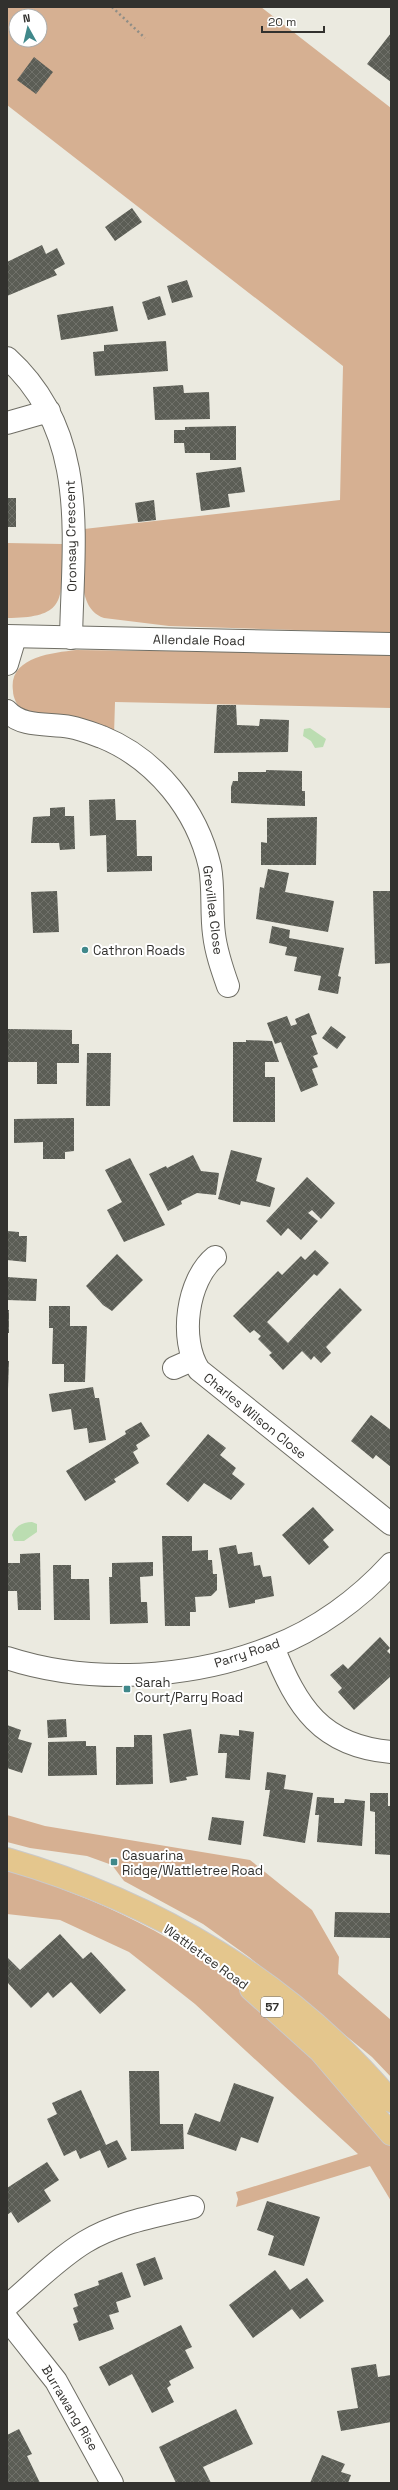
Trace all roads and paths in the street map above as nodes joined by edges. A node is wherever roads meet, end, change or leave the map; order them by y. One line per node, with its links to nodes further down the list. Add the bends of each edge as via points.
1 (112, 7): 2 (path)
2 (145, 38)
3 (7, 358): 4 (street, Oronsay Crescent, via 31,383)
4 (49, 411): 5 (street); 7 (street, Oronsay Crescent, via 65,451 71,483)
5 (7, 423)
6 (11, 636): 7 (street, Allendale Road); 9 (street)
7 (71, 638): 8 (street, Allendale Road)
8 (391, 644)
9 (7, 664)
10 (7, 711): 11 (street, Grevillea Close, via 25,722 70,727 109,740 137,757 166,782 194,823 204,847 210,868 216,947)
11 (228, 986)
12 (215, 1257): 13 (street, Charles Wilson Close, via 201,1270 193,1292 183,1364 207,1378)
13 (391, 1524)
14 (391, 1564): 15 (street, Parry Road, via 376,1580 341,1608 298,1635)
15 (273, 1647): 16 (street, Parry Road, via 202,1667 133,1674 69,1672 28,1665); 17 (street, via 294,1694 311,1717 350,1743)
16 (7, 1658)
17 (391, 1752)
18 (7, 1859): 19 (main road, Wattletree Road / 57, via 79,1882)
19 (132, 1906): 20 (main road, Wattletree Road / 57, via 204,1942 287,1999 353,2058); 21 (main road, Wattletree Road / 57, via 196,1947 287,2020 330,2062)
20 (391, 2101)
21 (391, 2134)
22 (193, 2207): 23 (street, via 122,2225 85,2242)
23 (7, 2306)
24 (7, 2319): 25 (street, Burrawang Rise, via 56,2381)
25 (112, 2483)

